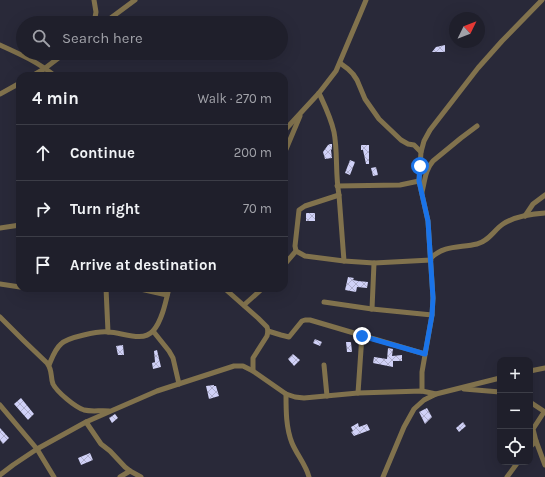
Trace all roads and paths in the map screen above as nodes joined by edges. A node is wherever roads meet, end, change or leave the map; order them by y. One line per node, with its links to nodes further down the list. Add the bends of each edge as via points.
1 (94, 0): 5 (street)
2 (135, 0): 6 (street)
3 (366, 0): 11 (street)
4 (542, 0): 22 (street, via 502,41 457,95 430,130)
5 (95, 16)
6 (113, 16)
7 (0, 45): 8 (street)
8 (16, 52)
9 (31, 60): 12 (street)
10 (56, 60): 12 (street)
11 (340, 63): 17 (street); 22 (street, via 353,74 365,99 390,130)
12 (45, 68): 13 (street); 14 (street)
13 (38, 72)
14 (50, 72)
15 (16, 85): 16 (street)
16 (0, 94)
17 (319, 94): 18 (street); 24 (street, via 334,133)
18 (303, 111): 20 (street); 21 (street)
19 (478, 126): 25 (street, via 429,165)
20 (288, 127)
21 (288, 145)
22 (421, 152): 23 (street)
23 (419, 181): 24 (street, via 400,185); 25 (street)
24 (337, 186): 26 (street)
25 (422, 194): 33 (street, via 428,221)
26 (339, 195): 32 (street, via 299,210); 35 (street)
27 (545, 195): 29 (street, via 533,204)
28 (545, 213): 29 (street)
29 (525, 216): 33 (street, via 504,224 483,242 441,250)
30 (16, 225): 31 (street)
31 (0, 228)
32 (296, 251): 34 (street); 35 (street, via 305,256)
33 (431, 259): 36 (street); 48 (street)
34 (288, 260)
35 (344, 261): 36 (street)
36 (374, 263): 47 (street)
37 (0, 284): 38 (street)
38 (16, 286)
39 (106, 292): 52 (street)
40 (154, 292): 44 (street)
41 (168, 292): 44 (street)
42 (228, 292): 46 (street)
43 (260, 292): 46 (street)
44 (167, 295): 50 (street, via 160,319)
45 (324, 302): 47 (street)
46 (244, 306): 51 (street, via 267,327)
47 (372, 309): 48 (street)
48 (432, 315): 54 (street)
49 (0, 316): 55 (street)
50 (153, 331): 52 (street, via 146,336 138,337); 61 (street, via 173,358)
51 (268, 331): 53 (street, via 289,336 302,321 310,320); 59 (street, via 253,358)
52 (108, 332): 55 (street, via 68,339 61,343)
53 (362, 336): 54 (street); 65 (street)
54 (425, 354): 63 (street)
55 (49, 365): 71 (street, via 53,385 65,397 82,409)
56 (324, 365): 68 (street)
57 (545, 368): 58 (street)
58 (533, 370)
59 (253, 371): 61 (street, via 243,366 234,366); 66 (street)
60 (497, 379): 62 (street)
61 (179, 384): 71 (street)
62 (459, 388): 64 (street); 67 (street)
63 (422, 391): 65 (street); 67 (street)
64 (497, 392)
65 (358, 393): 68 (street)
66 (286, 394): 68 (street, via 304,398); 84 (street, via 288,429)
67 (436, 394): 85 (street, via 414,409)
68 (327, 396)
69 (533, 404): 72 (street)
70 (0, 405): 76 (street)
71 (111, 410): 73 (street)
72 (544, 412): 74 (street, via 533,429)
73 (86, 422): 76 (street); 79 (street, via 101,444)
74 (536, 441): 75 (street); 78 (street)
75 (533, 444)
76 (37, 450): 80 (street); 81 (street)
77 (516, 465): 86 (street)
78 (545, 465)
79 (130, 471): 82 (street); 83 (street)
80 (0, 475)
81 (54, 477)
82 (120, 477)
83 (141, 477)
84 (309, 477)
85 (383, 477)
86 (507, 477)

